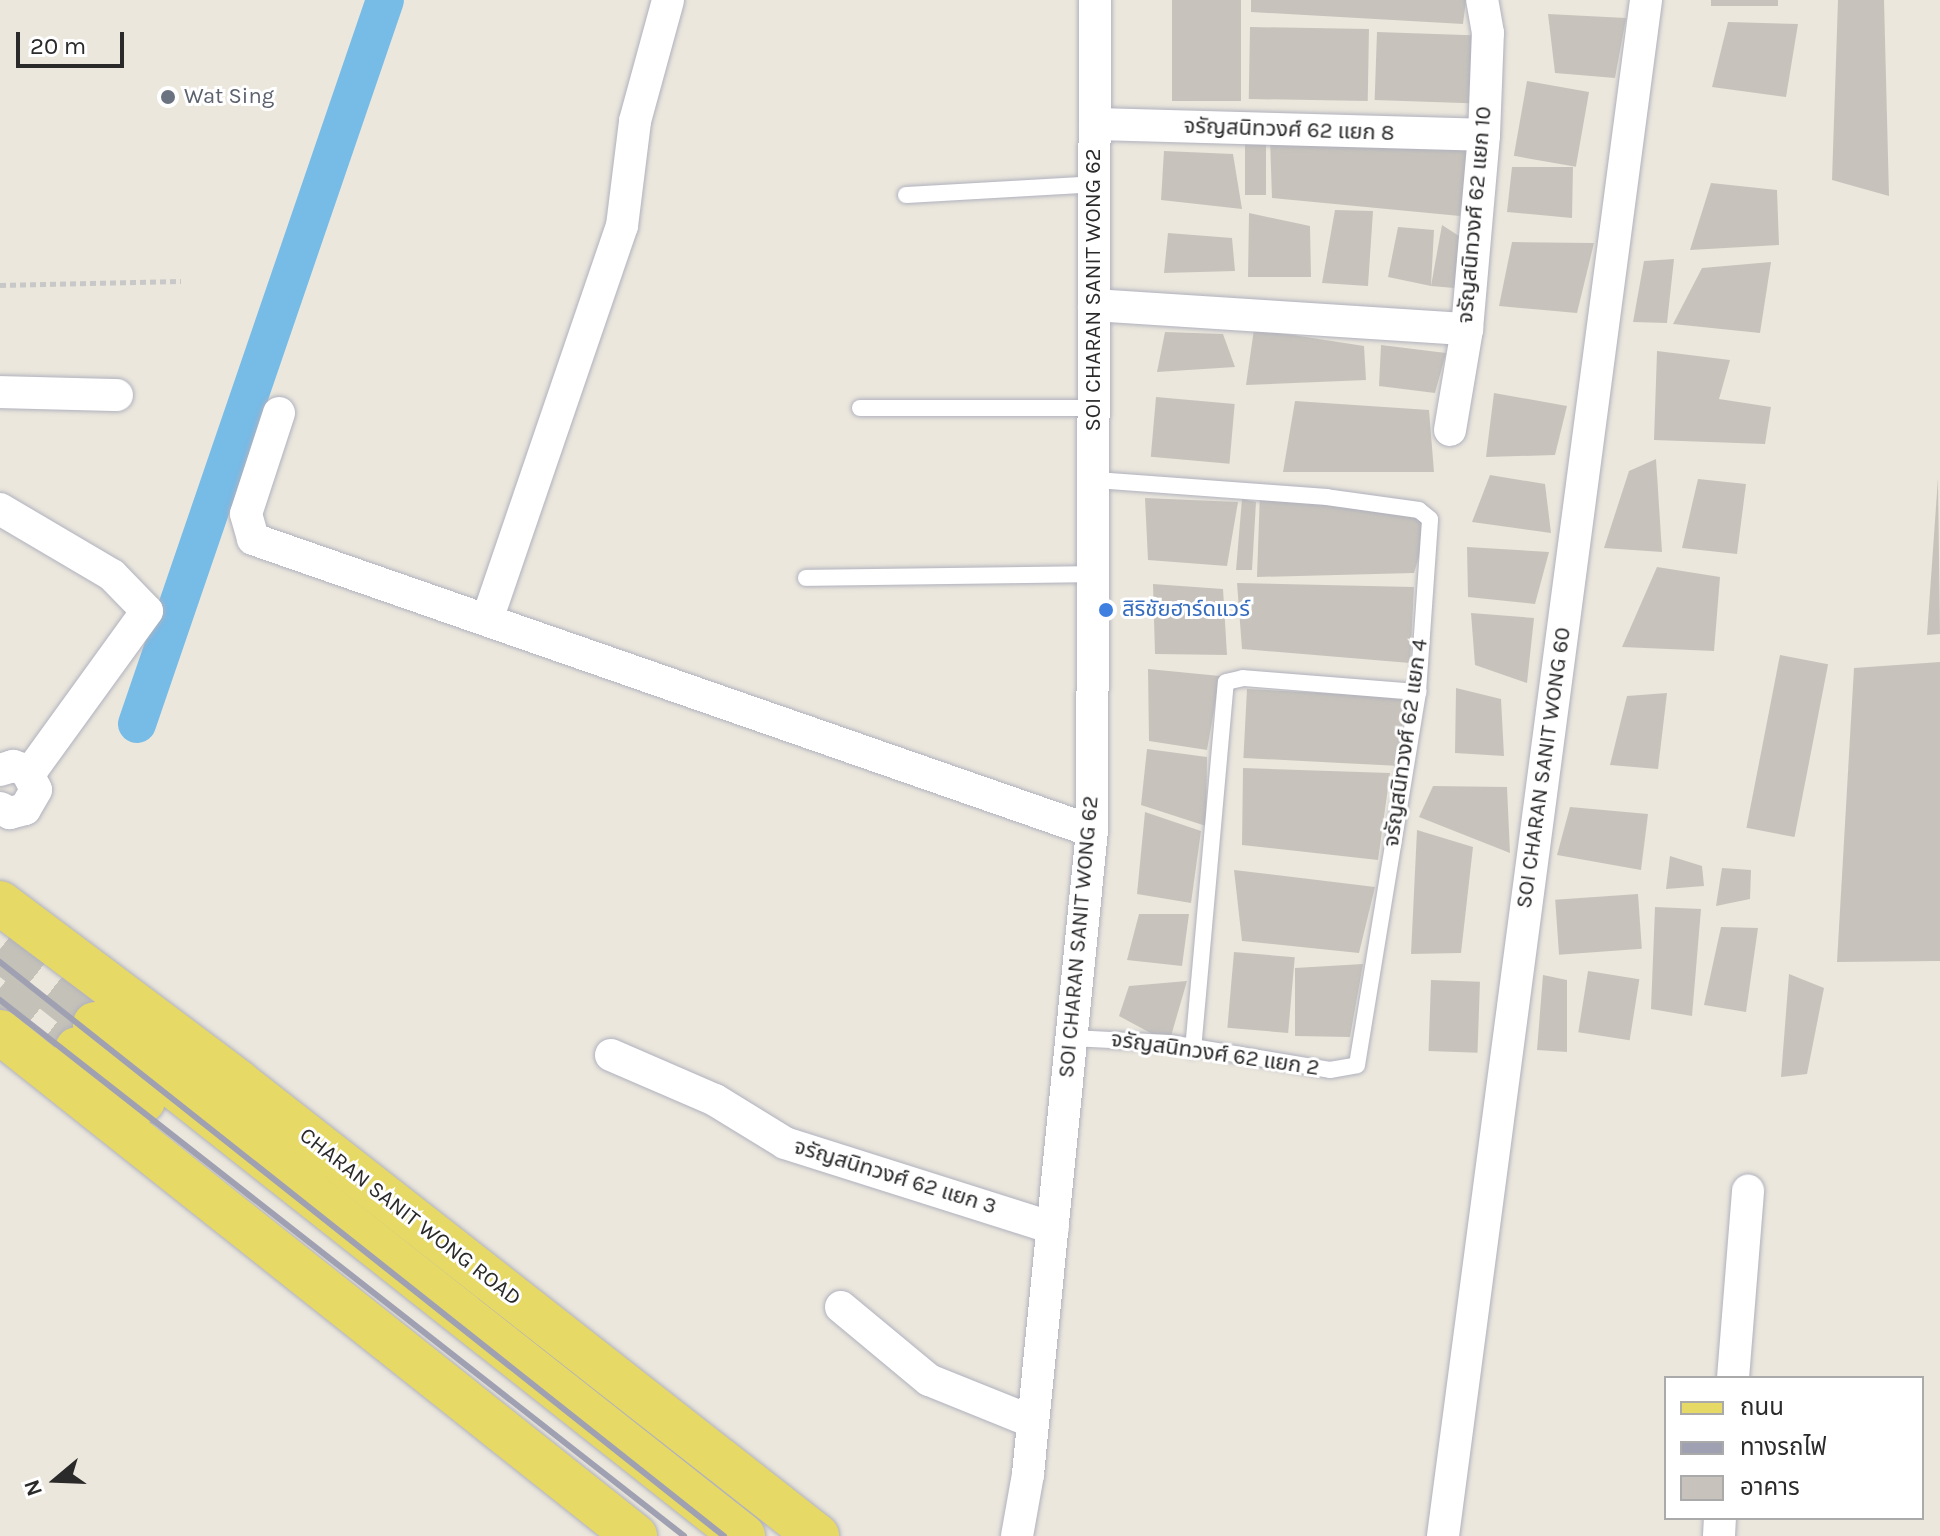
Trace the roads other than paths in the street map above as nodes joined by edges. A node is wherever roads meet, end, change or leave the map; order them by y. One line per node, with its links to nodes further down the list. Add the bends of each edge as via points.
1 (668, 0): 21 (street, via 635,121 622,226)
2 (1095, 0): 5 (street, SOI CHARAN SANIT WONG 62)
3 (1482, 0): 6 (street, จรัญสนิทวงศ์ 62 แยก 10, via 1488,33)
4 (1646, 0): 42 (street, SOI CHARAN SANIT WONG 60)
5 (1095, 124): 6 (street, จรัญสนิทวงศ์ 62 แยก 8); 7 (street, SOI CHARAN SANIT WONG 62)
6 (1484, 135): 10 (street, จรัญสนิทวงศ์ 62 แยก 10)
7 (1095, 184): 8 (lane); 9 (street, SOI CHARAN SANIT WONG 62)
8 (906, 195)
9 (1094, 305): 10 (street); 14 (street, SOI CHARAN SANIT WONG 62)
10 (1467, 329): 16 (street, จรัญสนิทวงศ์ 62 แยก 10)
11 (0, 392): 12 (street)
12 (117, 395)
13 (860, 408): 14 (lane)
14 (1094, 408): 17 (street, SOI CHARAN SANIT WONG 62)
15 (279, 413): 21 (street, via 246,514 253,539)
16 (1450, 430)
17 (1093, 480): 19 (street, SOI CHARAN SANIT WONG 62); 22 (lane, จรัญสนิทวงศ์ 62 แยก 4, via 1327,497 1419,510 1430,519)
18 (0, 509): 23 (street, via 112,575 147,611)
19 (1093, 574): 20 (lane); 25 (street, SOI CHARAN SANIT WONG 62)
20 (806, 578)
21 (487, 620): 25 (street)
22 (1418, 692): 29 (lane, via 1243,678 1226,682); 31 (lane, จรัญสนิทวงศ์ 62 แยก 4)
23 (15, 772): 24 (street, via 36,790 31,804 18,813)
24 (0, 808)
25 (1092, 831): 28 (street, SOI CHARAN SANIT WONG 62)
26 (2, 905): 40 (main road, CHARAN SANIT WONG ROAD, via 238,1082)
27 (0, 1032): 37 (main road)
28 (1072, 1038): 29 (lane, จรัญสนิทวงศ์ 62 แยก 2, via 1169,1043); 33 (street, SOI CHARAN SANIT WONG 62)
29 (1193, 1050): 31 (lane, จรัญสนิทวงศ์ 62 แยก 2, via 1330,1070)
30 (611, 1055): 33 (street, จรัญสนิทวงศ์ 62 แยก 3, via 715,1100 785,1143)
31 (1357, 1065)
32 (1748, 1191): 35 (street)
33 (1053, 1228): 36 (street, SOI CHARAN SANIT WONG 62)
34 (841, 1307): 36 (street, via 929,1380)
35 (1733, 1376)
36 (1033, 1422): 41 (street, SOI CHARAN SANIT WONG 62)
37 (635, 1536)
38 (694, 1536): 39 (main road, CHARAN SANIT WONG ROAD, via 86,1037)
39 (743, 1536)
40 (817, 1536)
41 (1017, 1536)
42 (1443, 1536)

